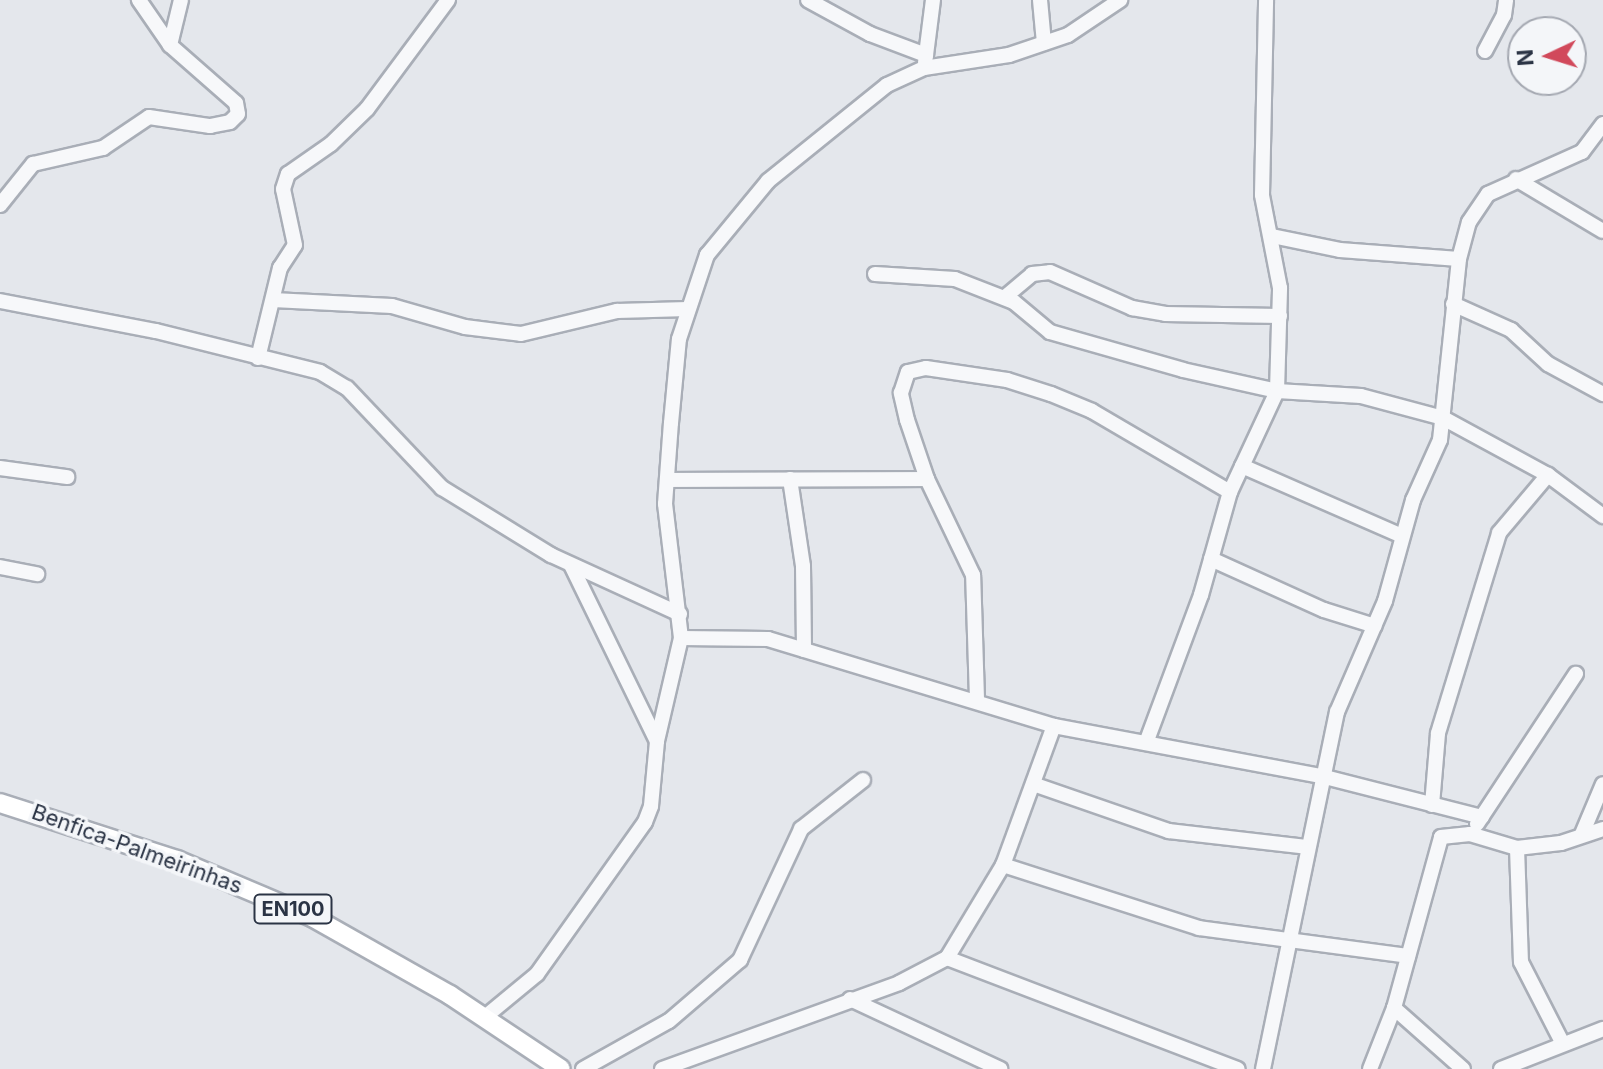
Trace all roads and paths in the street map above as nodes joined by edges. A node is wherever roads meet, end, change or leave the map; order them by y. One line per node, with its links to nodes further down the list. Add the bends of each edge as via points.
1 (139, 0): 11 (street)
2 (181, 0): 11 (street)
3 (448, 0): 22 (street, via 367,109 331,144 288,174 283,189 295,245 280,268)
4 (808, 0): 13 (street)
5 (933, 0): 13 (street)
6 (1040, 0): 10 (street)
7 (1120, 0): 10 (street, via 1068,35)
8 (1266, 0): 18 (street, via 1262,195)
9 (1506, 0): 12 (street)
10 (1044, 43): 13 (street, via 957,67)
11 (170, 45): 16 (street, via 236,103 238,114 230,122 195,125 149,117 103,148 33,164)
12 (1485, 51)
13 (925, 61): 25 (street, via 887,85 768,181 707,255)
14 (1603, 124): 15 (street, via 1582,152)
15 (1516, 179): 17 (street); 19 (street, via 1478,206)
16 (0, 205)
17 (1603, 231)
18 (1272, 236): 19 (street, via 1340,250); 26 (street)
19 (1459, 259): 24 (street)
20 (875, 274): 21 (street, via 955,279)
21 (1005, 297): 26 (street, via 1032,274 1050,272 1143,310); 28 (street, via 1050,332)
22 (273, 300): 25 (street, via 392,306 465,327 521,334 617,311); 27 (street)
23 (0, 301): 27 (street, via 156,331)
24 (1453, 304): 29 (street, via 1511,330 1548,364); 30 (street)
25 (688, 309): 37 (street, via 679,339)
26 (1280, 316): 28 (street)
27 (258, 358): 42 (street, via 320,372 347,388 442,488)
28 (1277, 391): 30 (street, via 1361,396); 31 (street)
29 (1603, 394)
30 (1443, 418): 33 (street); 40 (street, via 1440,440)
31 (1242, 466): 38 (street); 40 (street)
32 (0, 468): 34 (street)
33 (1548, 475): 39 (street); 59 (street, via 1499,533 1438,733)
34 (67, 477)
35 (790, 479): 36 (street); 37 (street); 48 (street, via 803,566)
36 (927, 479): 38 (street, via 901,393 908,372 926,368 1007,380 1051,394 1092,411); 50 (street, via 973,575)
37 (667, 480): 45 (street, via 667,530)
38 (1230, 492): 41 (street)
39 (1603, 516)
40 (1402, 536): 46 (street)
41 (1211, 559): 46 (street, via 1324,610); 53 (street)
42 (570, 564): 45 (street); 52 (street)
43 (0, 567): 44 (street)
44 (37, 574)
45 (680, 614): 47 (street)
46 (1375, 626): 54 (street, via 1337,712)
47 (681, 638): 48 (street, via 741,636); 52 (street)
48 (804, 650): 50 (street)
49 (1576, 674): 60 (street)
50 (977, 699): 51 (street)
51 (1054, 726): 53 (street); 56 (street)
52 (657, 741): 72 (street, via 645,822 537,974)
53 (1146, 743): 54 (street)
54 (1321, 776): 59 (street); 64 (street)
55 (863, 780): 76 (street, via 801,829 740,960 679,1014)
56 (1033, 784): 64 (street, via 1169,831); 66 (street)
57 (1603, 784): 63 (street)
58 (0, 803): 72 (main road, Benfica-Palmeirinhas / EN100, via 131,843 268,898 360,943)
59 (1432, 805): 60 (street)
60 (1482, 817): 62 (street)
61 (1603, 829): 63 (street)
62 (1470, 834): 65 (street); 68 (street, via 1441,837)
63 (1582, 834): 65 (street, via 1561,843)
64 (1308, 847): 67 (street)
65 (1517, 848): 74 (street, via 1521,962)
66 (1003, 865): 67 (street, via 1199,928); 69 (street)
67 (1288, 942): 68 (street); 80 (street)
68 (1408, 956): 71 (street)
69 (947, 958): 70 (street, via 899,983); 79 (street)
70 (850, 999): 77 (street); 78 (street)
71 (1394, 1008): 81 (street); 82 (street)
72 (485, 1017): 75 (main road, Benfica-Palmeirinhas / EN100)
73 (1603, 1029): 74 (street)
74 (1563, 1044): 83 (street)
75 (561, 1069)
76 (583, 1069)
77 (662, 1069)
78 (1000, 1069)
79 (1238, 1069)
80 (1263, 1069)
81 (1370, 1069)
82 (1463, 1069)
83 (1501, 1069)

